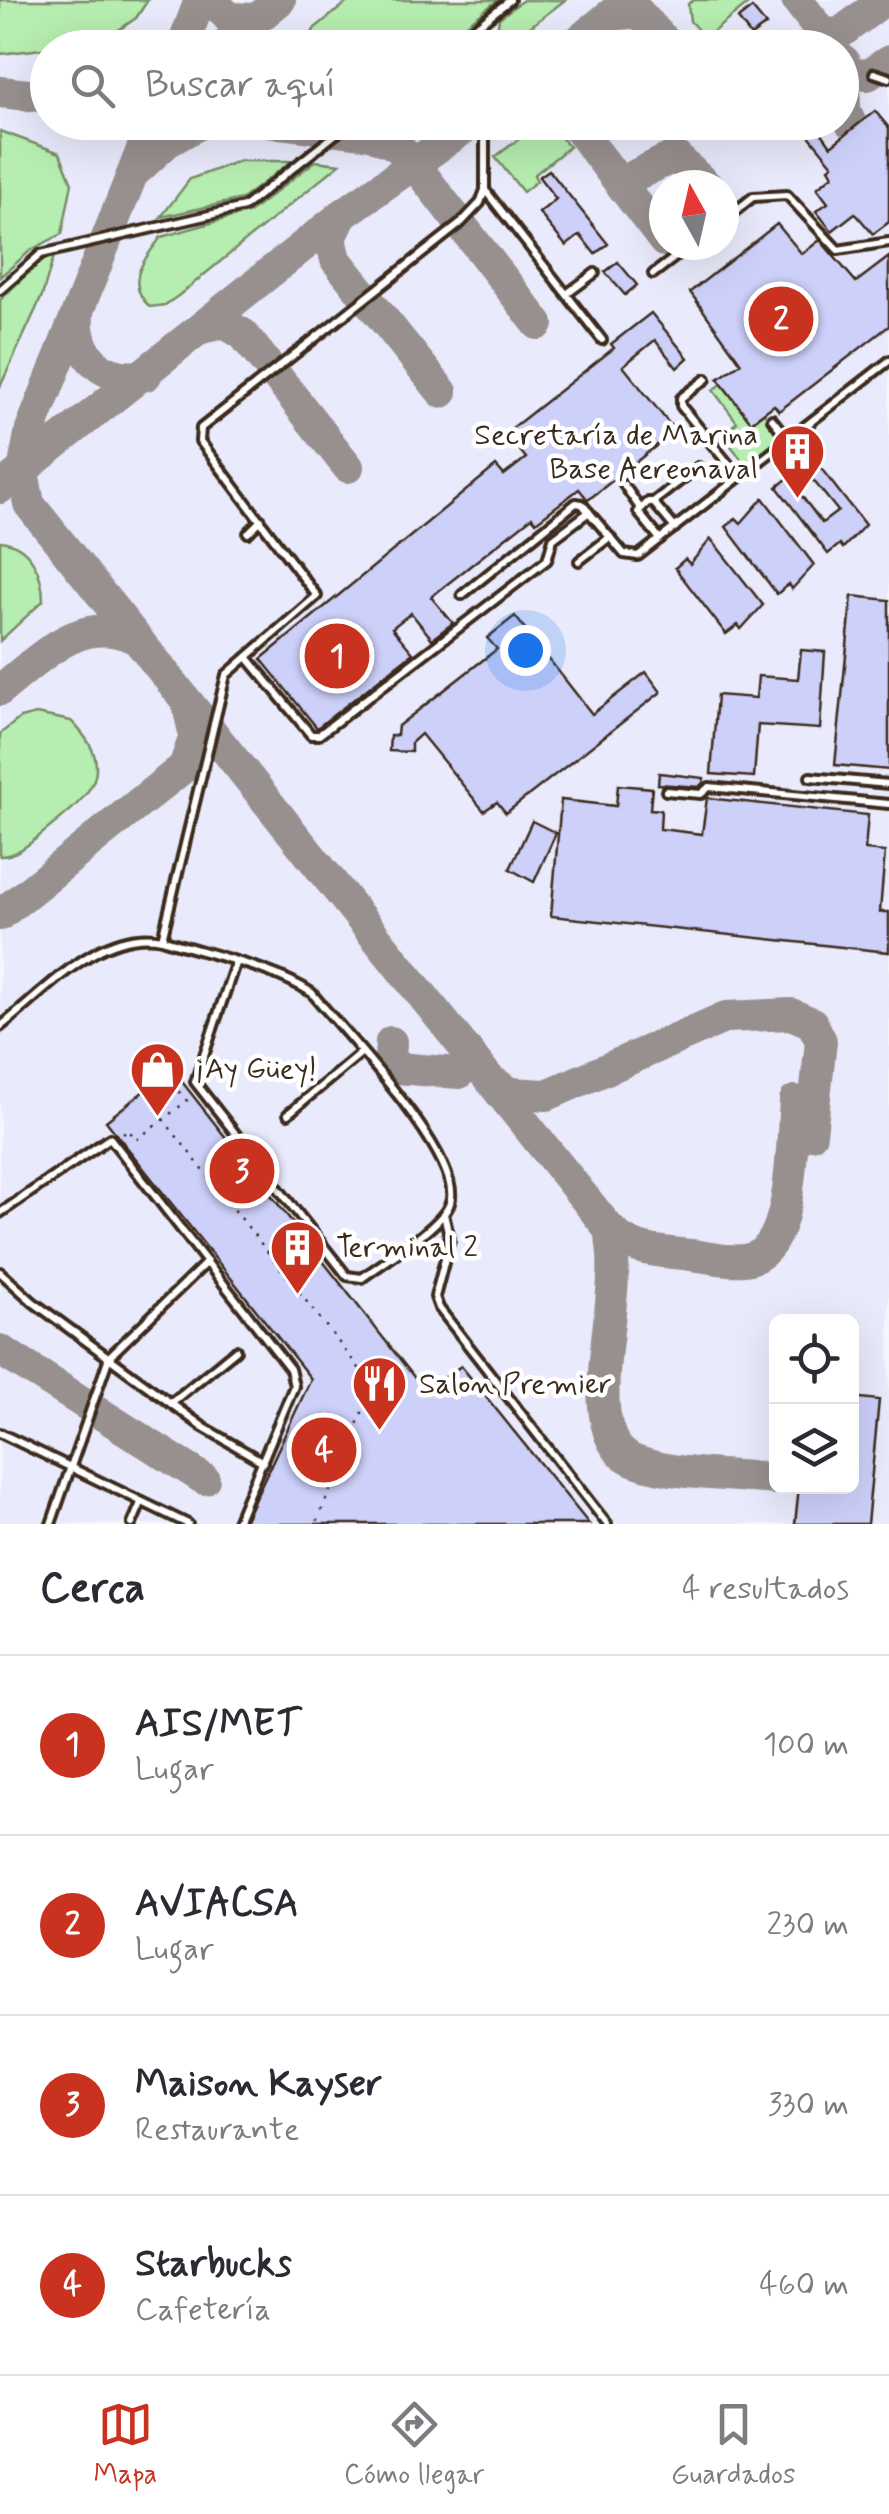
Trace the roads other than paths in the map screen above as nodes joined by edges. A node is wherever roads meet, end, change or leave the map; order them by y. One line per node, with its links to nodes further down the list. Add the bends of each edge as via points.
1 (510, 0): 2 (lane)
2 (474, 29)
3 (874, 73): 4 (lane)
4 (889, 78)
5 (329, 140): 13 (lane, via 244,208 41,254)
6 (484, 140): 7 (lane)
7 (485, 190): 14 (lane); 26 (lane, via 460,224 201,428 200,442)
8 (739, 209): 9 (lane, via 761,194 787,196 838,250)
9 (889, 242)
10 (671, 260): 12 (lane)
11 (595, 273): 14 (lane)
12 (653, 274)
13 (0, 290)
14 (568, 293): 15 (lane)
15 (602, 340)
16 (889, 361): 19 (lane)
17 (706, 378): 21 (lane, via 680,398 681,406)
18 (772, 419): 19 (lane)
19 (788, 438): 21 (lane)
20 (698, 466): 23 (lane)
21 (739, 477): 27 (lane)
22 (624, 485): 24 (lane)
23 (653, 502): 24 (lane); 27 (lane)
24 (640, 508): 30 (lane)
25 (589, 512): 29 (lane); 32 (lane, via 576,503); 33 (lane, via 553,539 547,560 320,735 311,735)
26 (261, 520): 28 (lane); 33 (lane, via 317,596)
27 (674, 528): 30 (lane)
28 (248, 534)
29 (610, 537): 30 (lane, via 631,557); 31 (lane)
30 (660, 539)
31 (580, 561)
32 (462, 595)
33 (247, 656): 38 (lane, via 222,684)
34 (810, 778): 35 (lane)
35 (889, 784)
36 (666, 791): 37 (lane, via 701,794 709,787)
37 (889, 804)
38 (162, 939): 39 (lane); 40 (lane, via 128,938 101,949)
39 (235, 964): 41 (lane, via 312,993); 44 (lane, via 195,1082 347,1276 362,1278)
40 (0, 1027)
41 (361, 1053): 42 (lane); 44 (lane, via 438,1148 451,1192)
42 (288, 1114)
43 (0, 1213): 45 (lane, via 110,1138)
44 (444, 1214): 58 (lane, via 450,1240 434,1297 439,1308)
45 (208, 1261): 48 (lane); 51 (lane, via 294,1376)
46 (0, 1272): 48 (lane)
47 (236, 1350): 49 (lane)
48 (109, 1357): 49 (lane); 52 (lane)
49 (171, 1403): 51 (lane)
50 (0, 1433): 52 (lane)
51 (263, 1462): 57 (lane)
52 (73, 1470): 53 (lane); 54 (lane)
53 (141, 1504): 55 (lane); 56 (lane)
54 (52, 1524)
55 (132, 1524)
56 (188, 1524)
57 (236, 1524)
58 (607, 1524)

